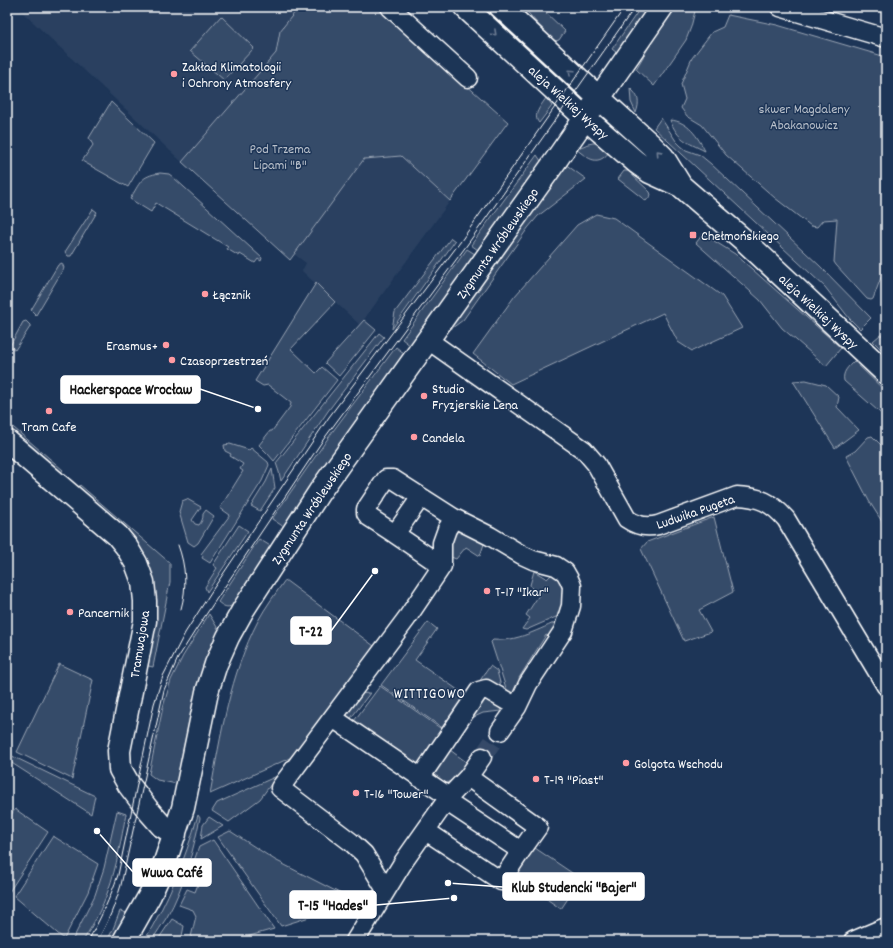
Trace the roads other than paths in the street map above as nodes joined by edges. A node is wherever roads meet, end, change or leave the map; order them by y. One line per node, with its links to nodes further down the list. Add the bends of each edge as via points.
1 (390, 7): 7 (street)
2 (465, 7): 9 (main road, aleja Wielkiej Wyspy, one-way to 9)
3 (501, 7): 8 (main road, aleja Wielkiej Wyspy, one-way to 3)
4 (662, 7): 8 (main road, Zygmunta Wróblewskiego)
5 (780, 7): 6 (street)
6 (886, 38)
7 (468, 78)
8 (599, 98): 9 (main road, Zygmunta Wróblewskiego); 10 (main road, aleja Wielkiej Wyspy, one-way to 8, via 663,157 651,144)
9 (585, 118): 10 (main road, aleja Wielkiej Wyspy, via 650,172); 11 (main road, Zygmunta Wróblewskiego)
10 (681, 186): 12 (main road, aleja Wielkiej Wyspy, via 746,242)
11 (428, 340): 18 (street, Ludwika Pugeta, via 584,450 596,464 627,519 635,524 651,527 737,496 751,496 766,501 777,509 786,519); 27 (main road, Zygmunta Wróblewskiego, via 320,491 228,637 207,692 186,795)
12 (886, 373)
13 (7, 441): 27 (main road, Tramwajowa, via 117,535 136,563 143,582 145,621 118,760 129,785 162,826)
14 (421, 497): 15 (street); 16 (street); 16 (street, via 393,479 386,479 366,513)
15 (454, 518): 17 (street, via 442,542); 19 (street, via 522,555 556,566 565,572 572,586 571,606 563,631 528,684)
16 (394, 534): 17 (street)
17 (442, 566): 20 (street)
18 (886, 686)
19 (517, 707): 21 (street); 24 (street, via 486,689 479,691)
20 (333, 718): 24 (street); 29 (street, via 280,788 364,854)
21 (500, 731)
22 (482, 758): 23 (street)
23 (468, 777): 25 (street); 28 (street, via 538,827)
24 (420, 778): 25 (street)
25 (448, 800): 26 (street); 28 (street)
26 (426, 831): 28 (street, via 501,881); 29 (street)
27 (175, 834): 31 (main road, Zygmunta Wróblewskiego, via 150,895)
28 (521, 851)
29 (386, 890): 32 (street)
30 (886, 927): 33 (street)
31 (124, 941)
32 (355, 941)
33 (853, 941)

